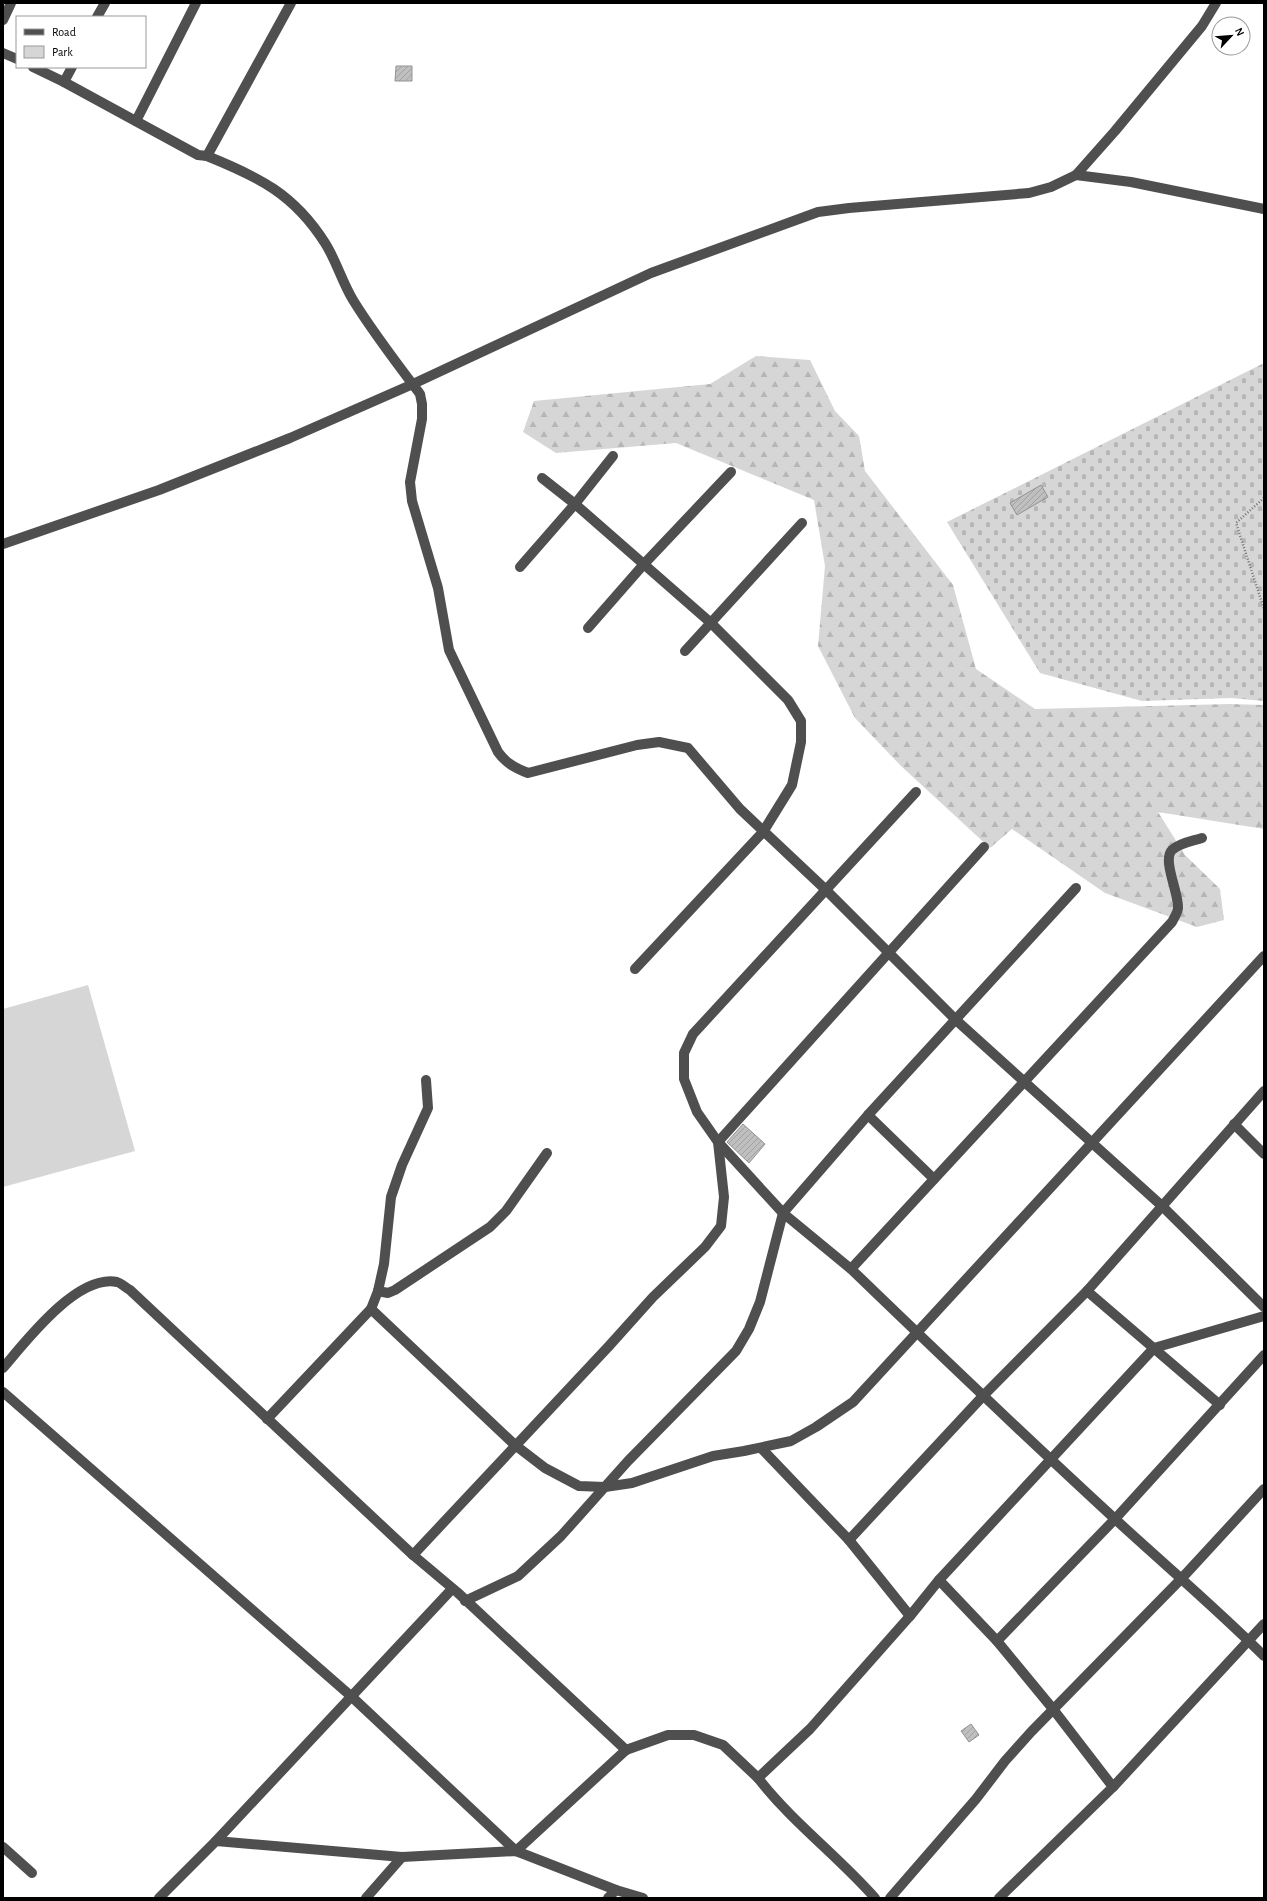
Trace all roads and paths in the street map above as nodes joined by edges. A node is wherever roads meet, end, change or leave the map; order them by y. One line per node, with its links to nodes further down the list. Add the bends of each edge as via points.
1 (11, 3): 7 (street)
2 (104, 3): 6 (street)
3 (196, 3): 13 (street)
4 (291, 3): 14 (street)
5 (1216, 3): 15 (street, via 1192,38)
6 (98, 16)
7 (3, 20)
8 (3, 53): 9 (street)
9 (16, 59)
10 (35, 68): 12 (street)
11 (71, 68): 12 (street)
12 (64, 82): 13 (street)
13 (136, 121): 14 (street, via 198,155)
14 (207, 156): 17 (street, via 268,184 302,213 325,243 353,300)
15 (1076, 175): 16 (street, via 1130,182); 17 (street, via 1051,187 1029,193 818,212 652,273)
16 (1264, 209)
17 (413, 384): 24 (street, via 290,438 159,490); 32 (street, via 420,394 422,404 420,432 410,482 412,501 438,588 449,650 498,752 505,761 515,768 528,772 637,745 659,742 681,746 692,752 709,775)
18 (613, 456): 22 (street)
19 (731, 472): 25 (street)
20 (542, 478): 22 (street)
21 (1264, 498): 27 (path, via 1236,523)
22 (575, 504): 25 (street); 26 (street)
23 (802, 523): 28 (street)
24 (3, 544)
25 (644, 564): 28 (street); 29 (street)
26 (520, 567)
27 (1264, 609)
28 (711, 623): 30 (street); 32 (street, via 788,700 800,721 801,742 792,785)
29 (588, 628)
30 (685, 651)
31 (916, 792): 36 (street)
32 (763, 832): 36 (street); 39 (street)
33 (1202, 838): 42 (street, via 1173,848 1169,856 1178,908 1172,922)
34 (984, 847): 37 (street)
35 (1076, 888): 40 (street)
36 (825, 889): 37 (street); 46 (street, via 693,1034 684,1054 684,1079 697,1112)
37 (889, 954): 40 (street); 46 (street)
38 (1264, 956): 47 (street)
39 (635, 969)
40 (956, 1020): 42 (street); 44 (street)
41 (426, 1080): 54 (street, via 428,1108 402,1165 391,1197 384,1264)
42 (1026, 1082): 47 (street); 50 (street)
43 (1264, 1091): 45 (street)
44 (868, 1115): 50 (street); 52 (street)
45 (1234, 1124): 49 (street); 51 (street)
46 (718, 1142): 52 (street); 67 (street, via 724,1197 721,1226 705,1247 653,1296)
47 (1091, 1143): 51 (street); 59 (street)
48 (547, 1153): 54 (street, via 506,1211 490,1227 395,1290)
49 (1264, 1154)
50 (934, 1179): 53 (street)
51 (1162, 1206): 55 (street); 56 (street)
52 (782, 1213): 53 (street); 70 (street, via 760,1302 750,1329 736,1351 628,1461)
53 (851, 1269): 59 (street)
54 (378, 1291): 57 (street)
55 (1087, 1291): 60 (street); 64 (street)
56 (1264, 1307)
57 (370, 1309): 66 (street); 67 (street)
58 (1264, 1316): 60 (street)
59 (917, 1333): 64 (street); 68 (street, via 853,1402 791,1441)
60 (1154, 1348): 65 (street); 69 (street)
61 (1264, 1355): 65 (street)
62 (3, 1368): 66 (street, via 31,1335 74,1294 95,1284 117,1282 130,1290)
63 (3, 1392): 84 (street)
64 (983, 1396): 69 (street); 73 (street)
65 (1220, 1405): 72 (street)
66 (267, 1419): 74 (street)
67 (515, 1445): 70 (street, via 545,1468 579,1486); 74 (street)
68 (761, 1448): 70 (street, via 714,1456 632,1483); 73 (street)
69 (1051, 1458): 72 (street); 76 (street)
70 (605, 1488): 78 (street, via 561,1536 518,1576)
71 (1264, 1489): 75 (street)
72 (1115, 1519): 75 (street); 81 (street)
73 (849, 1540): 79 (street)
74 (413, 1555): 77 (street)
75 (1182, 1578): 82 (street); 85 (street)
76 (939, 1580): 79 (street); 81 (street)
77 (452, 1589): 78 (street); 84 (street)
78 (465, 1601): 86 (street)
79 (910, 1616): 87 (street, via 810,1729)
80 (1264, 1624): 82 (street)
81 (997, 1641): 85 (street)
82 (1248, 1641): 83 (street); 88 (street)
83 (1264, 1656)
84 (352, 1697): 89 (street); 91 (street)
85 (1053, 1709): 88 (street); 100 (street, via 1005,1761 976,1799)
86 (626, 1750): 87 (street, via 668,1735 694,1735 724,1745); 91 (street)
87 (758, 1778): 99 (street, via 780,1805)
88 (1113, 1787): 101 (street)
89 (216, 1841): 92 (street); 95 (street)
90 (3, 1847): 93 (street)
91 (516, 1851): 92 (street); 94 (street)
92 (402, 1857): 96 (street)
93 (32, 1873)
94 (616, 1890): 97 (street); 98 (street)
95 (159, 1898)
96 (366, 1898)
97 (608, 1898)
98 (643, 1898)
99 (875, 1898)
100 (890, 1898)
101 (999, 1898)

